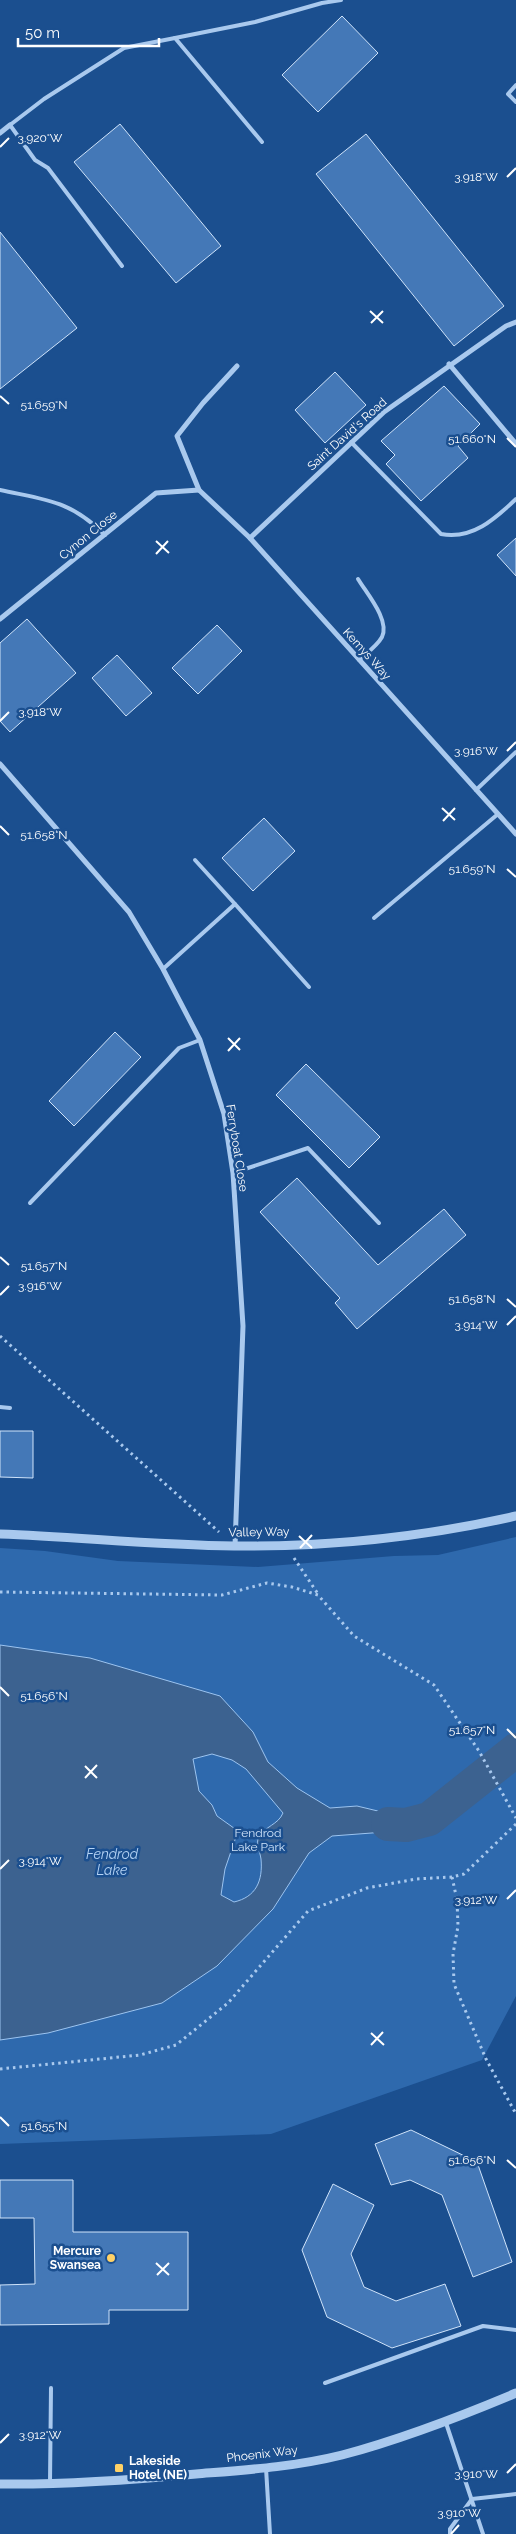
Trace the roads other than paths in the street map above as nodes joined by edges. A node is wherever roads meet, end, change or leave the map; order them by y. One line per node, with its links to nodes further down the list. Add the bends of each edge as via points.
1 (341, 0): 2 (lane)
2 (175, 38): 5 (lane, via 124,48 44,99); 7 (lane)
3 (516, 85): 4 (lane, via 508,94)
4 (516, 102)
5 (10, 125): 6 (street); 8 (lane, via 35,160 48,168)
6 (0, 132)
7 (262, 142)
8 (122, 266)
9 (516, 322): 10 (street, Saint David's Road)
10 (449, 364): 12 (street, Saint David's Road, via 384,412); 13 (street)
11 (237, 366): 15 (street, via 177,436)
12 (351, 442): 16 (lane, via 441,534 452,536 489,524); 18 (street, Saint David's Road)
13 (516, 444)
14 (0, 490): 17 (lane, via 69,506)
15 (199, 490): 17 (street, Cynon Close, via 156,493); 18 (street, Kemys Way)
16 (516, 499)
17 (105, 535): 20 (street, Cynon Close)
18 (250, 538): 21 (street, Kemys Way)
19 (358, 579): 21 (lane, via 382,619 384,630 378,643)
20 (0, 619)
21 (359, 660): 24 (street, Kemys Way)
22 (516, 752): 24 (lane)
23 (0, 764): 30 (street, Ferryboat Close, via 130,912)
24 (476, 790): 25 (street, Kemys Way)
25 (498, 814): 26 (street, Kemys Way); 29 (lane)
26 (516, 834)
27 (195, 860): 28 (lane)
28 (235, 904): 30 (lane); 31 (lane)
29 (374, 918)
30 (163, 969): 32 (street, Ferryboat Close)
31 (309, 987)
32 (200, 1040): 33 (street, Ferryboat Close, via 224,1114); 34 (lane, via 179,1048)
33 (233, 1173): 35 (lane, via 308,1148); 40 (street, Ferryboat Close, via 243,1326)
34 (30, 1203)
35 (379, 1223)
36 (0, 1407): 37 (lane)
37 (10, 1408)
38 (516, 1516): 40 (street, Valley Way, via 460,1529 377,1541)
39 (0, 1534): 40 (street, Valley Way)
40 (235, 1546)
41 (516, 2330): 42 (lane, via 483,2326)
42 (325, 2383)
43 (51, 2388): 48 (lane)
44 (516, 2393): 45 (street, Phoenix Way)
45 (446, 2423): 46 (street, Phoenix Way, via 340,2455); 50 (lane)
46 (266, 2468): 48 (street, Phoenix Way); 51 (lane)
47 (0, 2484): 48 (street, Phoenix Way)
48 (50, 2485)
49 (516, 2494): 50 (lane)
50 (472, 2499): 52 (lane, via 450,2529); 53 (lane)
51 (270, 2534)
52 (450, 2534)
53 (483, 2534)

